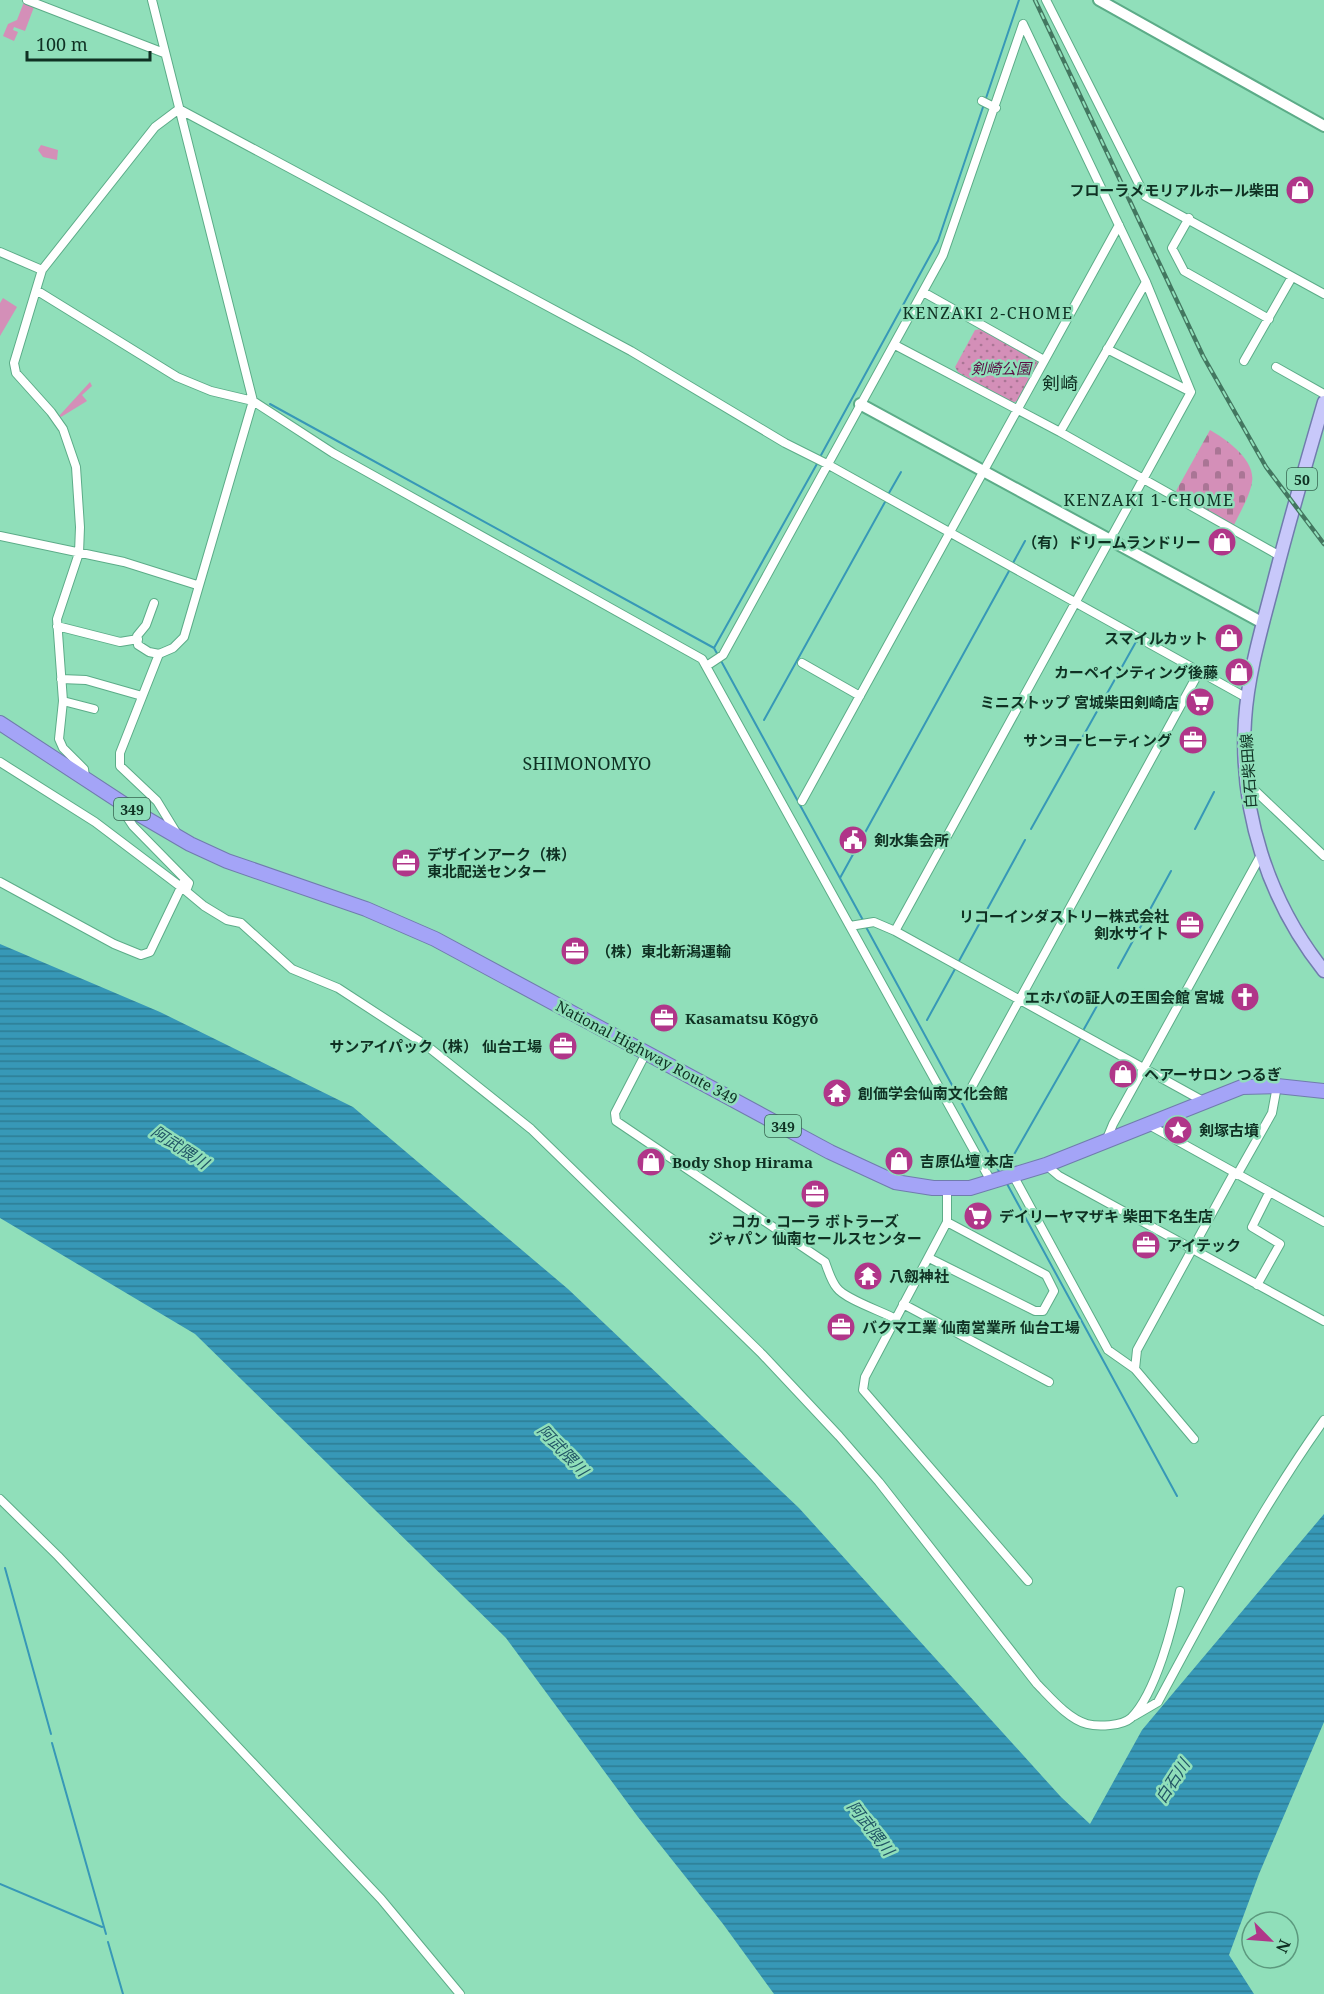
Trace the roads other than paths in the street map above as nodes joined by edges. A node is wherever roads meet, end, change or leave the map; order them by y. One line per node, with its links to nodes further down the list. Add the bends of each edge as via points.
1 (27, 0): 5 (street)
2 (152, 0): 5 (street)
3 (1046, 0): 10 (street, via 1145,196)
4 (1099, 0): 9 (street)
5 (164, 53): 8 (street)
6 (982, 101): 7 (street)
7 (996, 108): 11 (street, via 1023,24); 17 (street, via 946,248)
8 (179, 109): 13 (street, via 155,127); 27 (street); 32 (street, via 631,351)
9 (1324, 126)
10 (1189, 218): 14 (street); 19 (street, via 1172,248 1184,271)
11 (1119, 225): 15 (street); 22 (street)
12 (0, 252): 13 (street)
13 (42, 270): 16 (street)
14 (1292, 277): 18 (street); 19 (street)
15 (1146, 282): 21 (street); 25 (street)
16 (36, 290): 27 (street, via 177,377 211,391); 38 (street, via 14,368 51,412 67,439 79,490)
17 (923, 292): 20 (street); 22 (street)
18 (1324, 294)
19 (1269, 319): 23 (street)
20 (895, 345): 29 (street); 30 (street)
21 (1107, 349): 25 (street); 31 (street)
22 (1044, 360): 30 (street)
23 (1244, 361)
24 (1276, 367): 26 (street)
25 (1191, 392): 34 (street)
26 (1324, 394)
27 (253, 401): 40 (street); 47 (street, via 333,453)
28 (1324, 402): 39 (main road, 50)
29 (860, 404): 32 (street); 33 (street)
30 (1016, 411): 31 (street); 33 (street)
31 (1060, 432): 34 (street)
32 (822, 462): 35 (street); 47 (street, via 723,655)
33 (982, 473): 35 (street); 37 (street)
34 (1143, 480): 37 (street); 39 (street)
35 (949, 533): 41 (street); 52 (street)
36 (0, 536): 38 (street)
37 (1108, 540): 41 (street); 43 (street)
38 (79, 553): 40 (street, via 124,562); 44 (street, via 61,602)
39 (1280, 556): 43 (main road, 白石柴田線 / 50)
40 (197, 585): 46 (street, via 184,637)
41 (1074, 601): 49 (street); 68 (street)
42 (154, 603): 45 (street)
43 (1263, 623): 53 (main road, 白石柴田線 / 50)
44 (57, 626): 45 (street, via 120,642); 50 (street)
45 (138, 639): 46 (street, via 138,645)
46 (159, 654): 51 (street)
47 (709, 663): 67 (street)
48 (802, 663): 52 (street)
49 (1199, 672): 53 (street); 70 (street)
50 (61, 679): 51 (street, via 86,680); 54 (street)
51 (142, 696): 62 (street, via 120,753 120,766 157,801)
52 (860, 696): 61 (street)
53 (1247, 698): 59 (main road, 白石柴田線 / 50)
54 (63, 701): 55 (street); 58 (street, via 60,743 84,769)
55 (94, 709)
56 (0, 723): 58 (highway, National Highway Route 349 / 349)
57 (0, 762): 66 (street)
58 (85, 777): 60 (highway, National Highway Route 349 / 349)
59 (1246, 781): 63 (main road, 白石柴田線 / 50); 64 (street)
60 (115, 797): 62 (highway, National Highway Route 349 / 349); 66 (street, via 133,826)
61 (802, 801)
62 (180, 838): 71 (highway, National Highway Route 349 / 349, via 227,861 323,892 398,922)
63 (1261, 855): 69 (main road, 白石柴田線 / 50, via 1293,927); 72 (street)
64 (1324, 856)
65 (0, 882): 66 (street, via 114,944 144,955 150,952)
66 (183, 883): 100 (street, via 189,883 186,891 204,906 227,920 241,923 292,969 338,988 418,1040 531,1129 762,1354 838,1436 886,1491 1037,1684 1063,1710 1086,1724)
67 (852, 925): 68 (street, via 874,922); 82 (street)
68 (895, 931): 70 (street)
69 (1324, 971)
70 (1020, 1001): 72 (street); 75 (street)
71 (646, 1053): 83 (highway, National Highway Route 349 / 349, via 879,1176 920,1187); 91 (street, via 615,1113 616,1121 825,1262 837,1288 850,1299)
72 (1145, 1067): 76 (street); 78 (street)
73 (1278, 1086): 74 (highway, National Highway Route 349 / 349); 76 (highway, National Highway Route 349 / 349, via 1242,1087); 80 (street, via 1272,1113)
74 (1324, 1090)
75 (969, 1092)
76 (1203, 1101): 77 (highway, National Highway Route 349 / 349)
77 (1148, 1124): 78 (highway, National Highway Route 349 / 349); 80 (street)
78 (1106, 1141): 79 (highway, National Highway Route 349 / 349)
79 (1047, 1165): 81 (highway, National Highway Route 349 / 349); 87 (street, via 1059,1176)
80 (1236, 1174): 84 (street); 87 (street)
81 (1012, 1177): 82 (highway, National Highway Route 349 / 349); 93 (street, via 1108,1350)
82 (994, 1182): 83 (highway, National Highway Route 349 / 349)
83 (947, 1189): 85 (street)
84 (1269, 1193): 86 (street); 89 (street, via 1252,1227 1280,1244)
85 (947, 1222): 88 (street); 88 (street, via 1046,1275 1054,1291 1043,1311 1035,1311)
86 (1324, 1222)
87 (1192, 1248): 89 (street); 93 (street, via 1137,1350)
88 (929, 1258): 90 (street)
89 (1257, 1285): 92 (street)
90 (903, 1304): 91 (street); 94 (street)
91 (896, 1319): 98 (street, via 864,1377 865,1394)
92 (1324, 1321)
93 (1135, 1369): 96 (street)
94 (1049, 1382)
95 (1324, 1420): 100 (street, via 1246,1539 1158,1702)
96 (1194, 1439)
97 (0, 1499): 101 (street, via 373,1890)
98 (1028, 1581)
99 (1180, 1591): 100 (street, via 1149,1690 1131,1718)
100 (1121, 1724)
101 (460, 1994)

